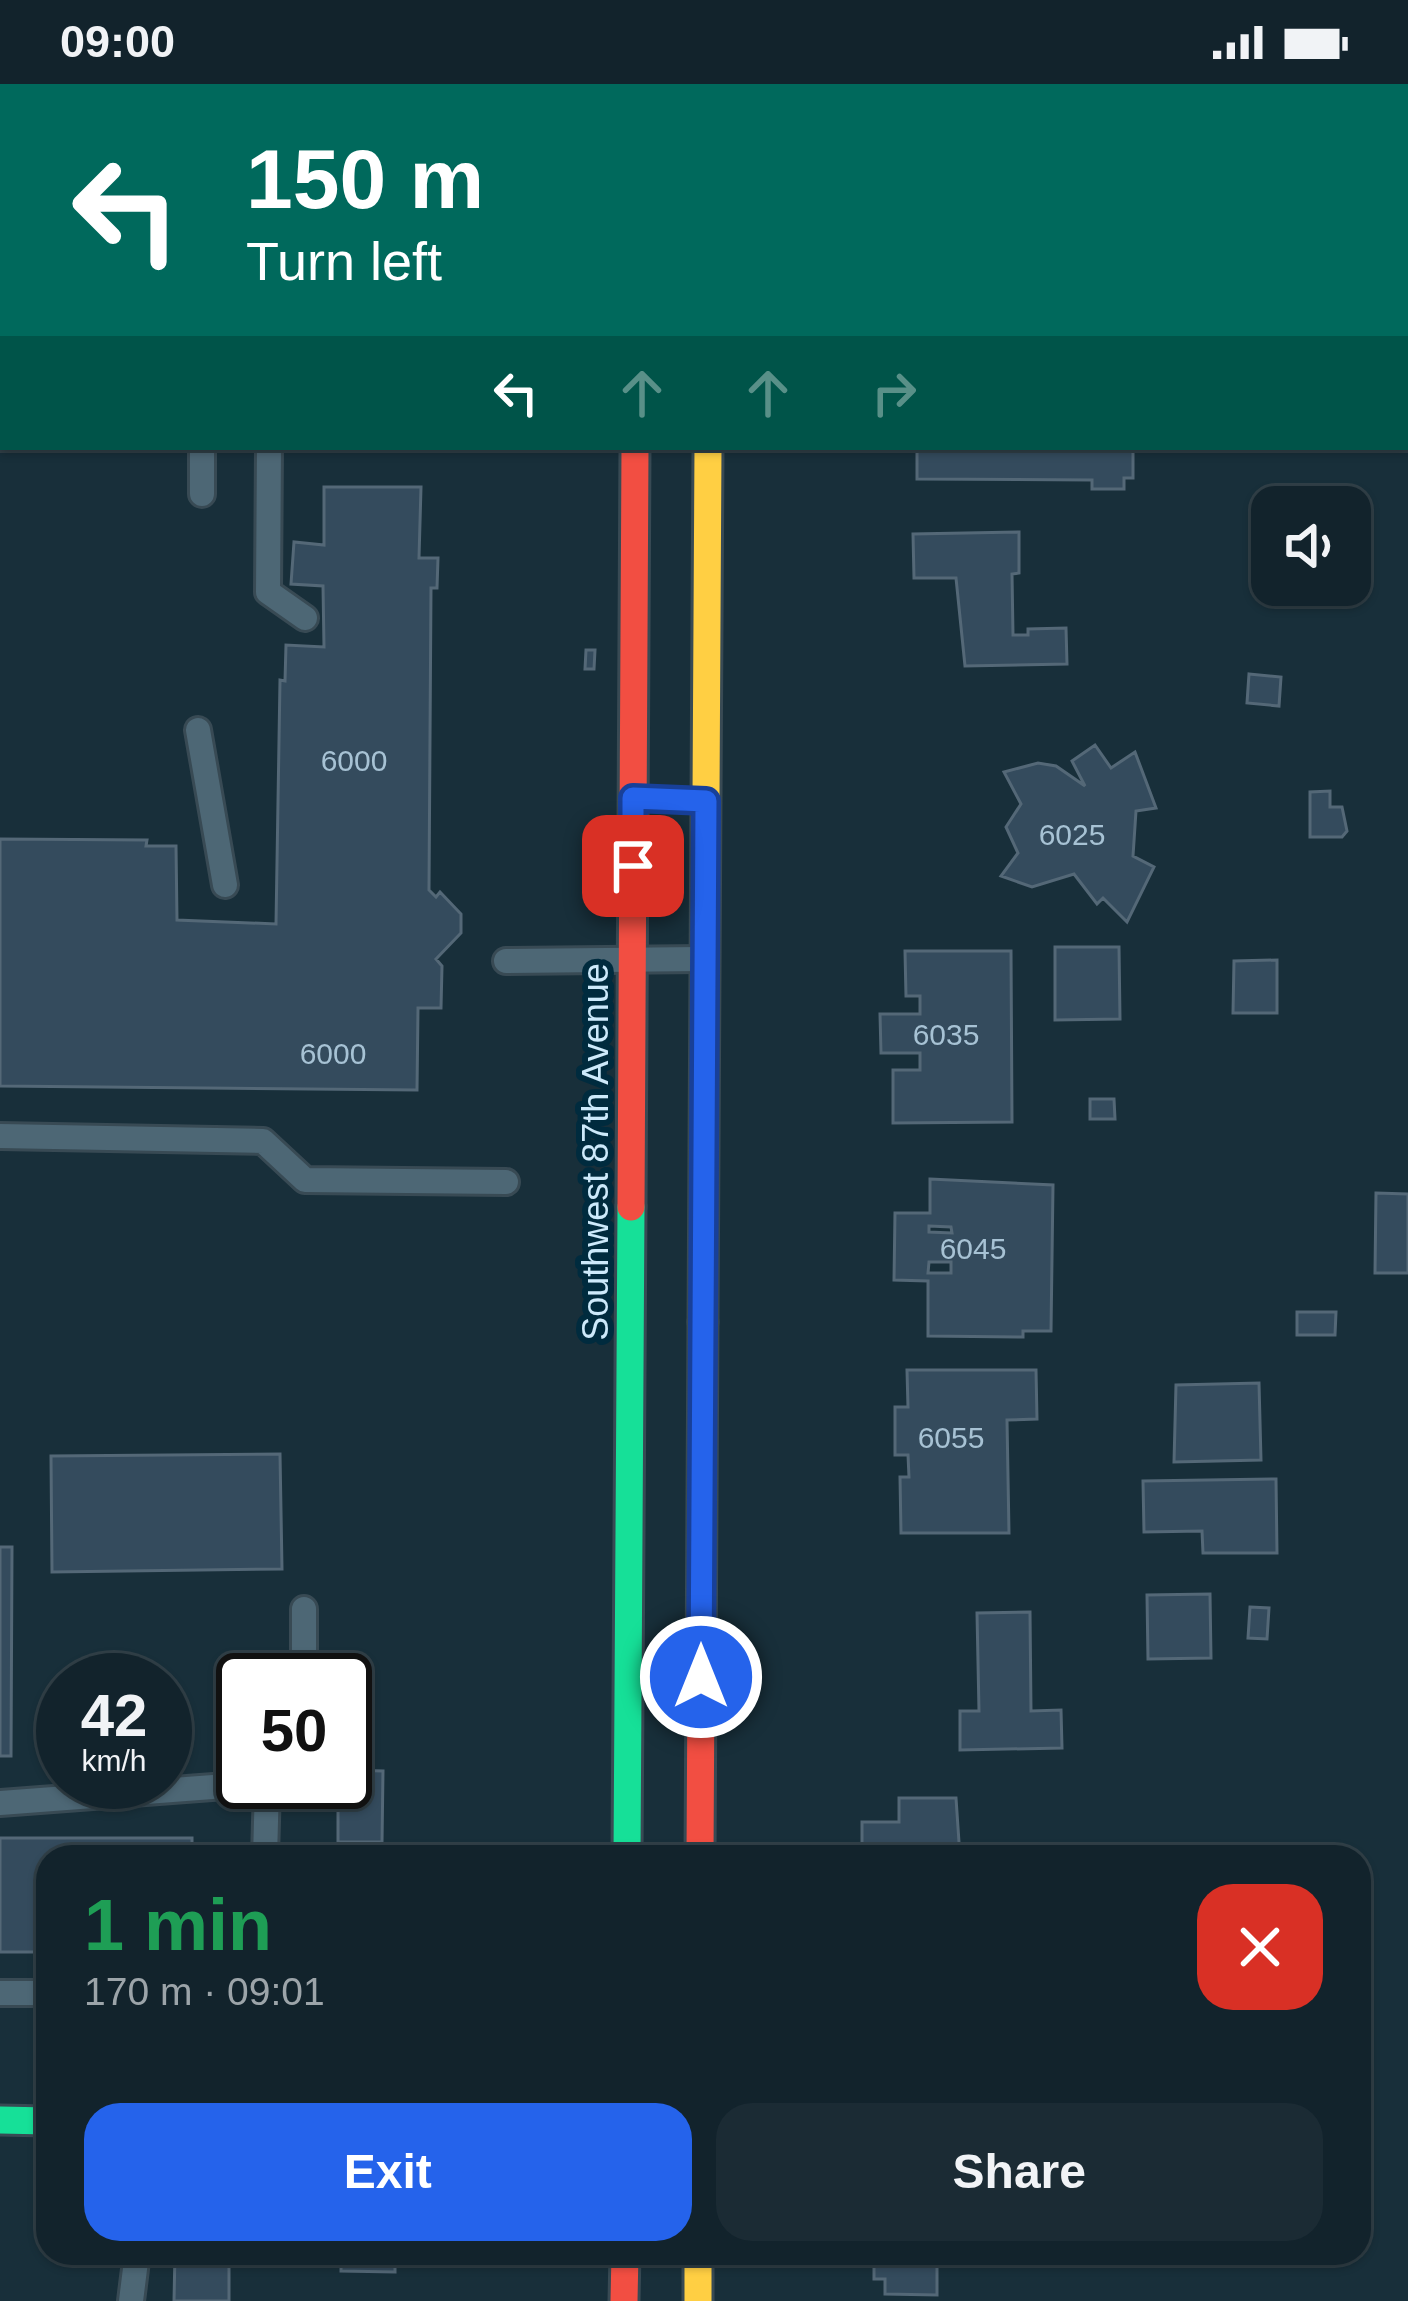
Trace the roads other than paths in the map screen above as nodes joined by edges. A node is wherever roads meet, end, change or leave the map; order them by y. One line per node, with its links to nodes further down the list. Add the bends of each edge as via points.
1 (202, 450): 5 (lane)
2 (269, 450): 6 (lane, via 268,592)
3 (635, 450): 8 (main road, Southwest 87th Avenue)
4 (708, 450): 9 (main road)
5 (202, 494)
6 (305, 618)
7 (198, 730): 10 (lane)
8 (633, 798): 9 (main road); 12 (main road, Southwest 87th Avenue)
9 (706, 801): 11 (main road)
10 (225, 885)
11 (705, 959): 12 (lane); 17 (main road)
12 (632, 960): 13 (lane); 16 (main road, Southwest 87th Avenue)
13 (506, 962)
14 (0, 1136): 15 (lane, via 263,1141 305,1180)
15 (506, 1182)
16 (628, 1441): 17 (main road); 24 (main road, Southwest 87th Avenue)
17 (703, 1442): 25 (main road)
18 (304, 1609): 19 (lane)
19 (304, 1653)
20 (216, 1788): 21 (lane)
21 (0, 1803)
22 (270, 1809): 23 (lane)
23 (266, 1845)
24 (627, 1845)
25 (700, 1845)
26 (0, 1993): 27 (lane)
27 (36, 1993)
28 (0, 2120): 29 (main road)
29 (36, 2121)
30 (136, 2265): 33 (lane)
31 (625, 2265): 34 (main road)
32 (698, 2265): 35 (main road)
33 (131, 2301)
34 (625, 2301)
35 (698, 2301)

